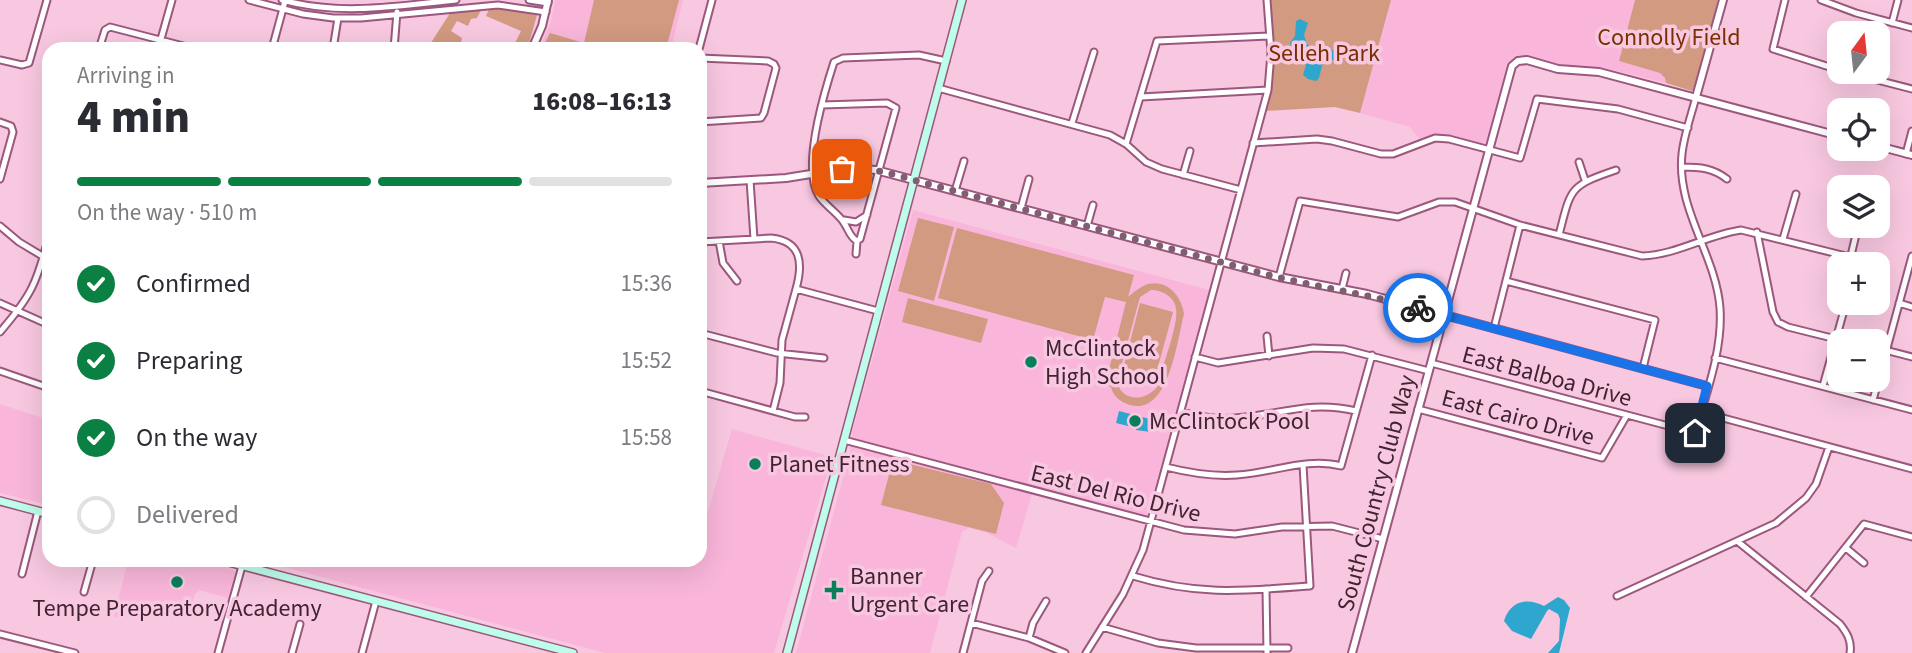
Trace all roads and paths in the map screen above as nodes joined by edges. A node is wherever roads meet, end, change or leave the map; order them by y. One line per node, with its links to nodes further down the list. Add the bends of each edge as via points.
1 (47, 0): 34 (street, via 27,64)
2 (172, 0): 24 (street)
3 (248, 0): 16 (street)
4 (284, 0): 16 (street); 17 (street)
5 (456, 0): 15 (street)
6 (529, 0): 14 (street)
7 (712, 0): 31 (street)
8 (962, 0): 35 (main road)
9 (1267, 0): 23 (street)
10 (1723, 0): 42 (street)
11 (1785, 0): 36 (street, via 1773,49)
12 (1821, 0): 21 (street)
13 (1898, 0): 21 (street)
14 (548, 1): 18 (street)
15 (397, 6): 17 (street); 19 (street)
16 (283, 9): 20 (street); 27 (street)
17 (338, 9): 20 (street)
18 (546, 12): 19 (street, via 498,5); 30 (street)
19 (397, 14): 20 (street); 29 (street)
20 (338, 18): 28 (street)
21 (1892, 23): 22 (street)
22 (1912, 28)
23 (1269, 36): 40 (street); 41 (street, via 1157,41)
24 (161, 40): 25 (street, via 107,27); 26 (street)
25 (102, 42)
26 (169, 42)
27 (274, 42)
28 (334, 42)
29 (395, 42)
30 (535, 42)
31 (701, 42)
32 (1094, 51): 46 (street)
33 (707, 58): 45 (street, via 768,61 776,70 761,118)
34 (0, 60)
35 (946, 61): 38 (main road); 43 (street, via 919,55 836,60)
36 (1827, 65)
37 (1890, 83): 39 (street)
38 (938, 88): 46 (street); 67 (main road)
39 (1912, 89)
40 (1268, 90): 41 (street); 50 (street)
41 (1141, 97): 51 (street)
42 (1696, 97): 47 (street); 49 (street); 52 (street, South Country Club Way, via 1606,74 1518,61 1512,66)
43 (822, 106): 60 (street, via 894,106); 61 (street, via 813,144)
44 (0, 122): 63 (street, via 12,128)
45 (707, 122)
46 (1072, 123): 51 (street)
47 (1688, 128): 52 (street, via 1618,109 1537,99 1520,158); 58 (street)
48 (1912, 131): 55 (street)
49 (1827, 133)
50 (1253, 143): 52 (street, via 1332,141 1393,154 1435,138); 70 (street)
51 (1126, 144): 62 (street, via 1146,162)
52 (1489, 149): 75 (street, South Country Club Way)
53 (1890, 149): 55 (street)
54 (1190, 151): 62 (street)
55 (1909, 154)
56 (964, 161): 71 (street)
57 (1579, 162): 68 (street)
58 (1682, 167): 65 (street, via 1717,171); 86 (street, via 1688,207)
59 (1616, 170): 68 (street)
60 (880, 171): 61 (street, via 854,168); 67 (street); 76 (street)
61 (814, 174): 66 (street); 77 (street, via 819,196)
62 (1183, 175): 70 (street)
63 (0, 179)
64 (1029, 179): 74 (street)
65 (1727, 179)
66 (750, 180): 69 (street); 83 (street)
67 (914, 180): 71 (street); 106 (main road)
68 (1585, 180): 82 (street, via 1568,200)
69 (707, 183)
70 (1241, 190): 93 (street)
71 (955, 191): 74 (street)
72 (1796, 194): 84 (street)
73 (1093, 205): 80 (street)
74 (1021, 208): 80 (street)
75 (1473, 208): 78 (street); 96 (street, via 1447,201 1398,218 1300,201); 108 (street, South Country Club Way)
76 (869, 213): 77 (street, via 856,222); 88 (street)
77 (842, 220): 88 (street)
78 (1520, 225): 82 (street); 98 (street)
79 (0, 226): 91 (street)
80 (1087, 226): 93 (street)
81 (1757, 232): 84 (street); 86 (street, via 1741,230); 115 (street, via 1778,322)
82 (1559, 235): 86 (street, via 1642,256)
83 (754, 239): 85 (street); 100 (street, via 779,239 793,247 801,264)
84 (1783, 239): 89 (street)
85 (719, 240): 87 (street); 97 (street, via 723,263)
86 (1702, 240): 123 (street, via 1720,306)
87 (707, 241)
88 (857, 242): 90 (street)
89 (1831, 252)
90 (856, 254)
91 (42, 256)
92 (1912, 256): 103 (street)
93 (1221, 262): 96 (street); 122 (street)
94 (42, 268): 107 (street)
95 (1346, 273): 101 (street)
96 (1279, 277): 101 (street)
97 (737, 281)
98 (1506, 281): 110 (street); 125 (street, via 1655,320)
99 (1410, 284): 104 (street)
100 (796, 289): 106 (street); 117 (street)
101 (1342, 289): 104 (street)
102 (0, 303): 107 (street)
103 (1899, 303): 105 (street); 112 (street)
104 (1404, 304): 108 (street)
105 (1912, 307)
106 (878, 311): 143 (main road)
107 (17, 313): 109 (street); 111 (street)
108 (1444, 316): 110 (street); 124 (street, South Country Club Way)
109 (42, 322)
110 (1494, 328): 125 (street)
111 (0, 332)
112 (1890, 333)
113 (707, 335): 117 (street)
114 (1266, 337): 119 (street)
115 (1827, 337)
116 (1890, 351): 120 (street)
117 (781, 354): 121 (street); 137 (street)
118 (1372, 355): 119 (street, East Balboa Drive, via 1313,348); 127 (street, East Balboa Drive); 138 (street)
119 (1269, 356): 122 (street, East Balboa Drive, via 1218,363)
120 (1912, 357)
121 (824, 358)
122 (1195, 358): 139 (street)
123 (1715, 358): 130 (street); 131 (street)
124 (1431, 363): 127 (street, South Country Club Way); 141 (street, East Balboa Drive)
125 (1643, 368): 130 (street)
126 (0, 371): 129 (street)
127 (1429, 371): 135 (street, South Country Club Way)
128 (1827, 372): 131 (street)
129 (42, 386)
130 (1707, 386): 140 (street)
131 (1823, 386): 134 (street)
132 (1875, 392): 134 (street)
133 (707, 393): 137 (street)
134 (1873, 400): 136 (street)
135 (1418, 409): 141 (street, East Cairo Drive, via 1602,458); 154 (street, South Country Club Way)
136 (1912, 410)
137 (774, 411): 142 (street)
138 (1356, 411): 139 (street, via 1333,405 1308,406 1215,419); 145 (street, via 1341,466 1326,462)
139 (1181, 412): 146 (street)
140 (1701, 412): 141 (street, East Balboa Drive, via 1695,433); 144 (street)
141 (1627, 415)
142 (805, 417)
143 (844, 440): 151 (street, East Del Rio Drive); 182 (main road)
144 (1829, 447): 147 (street); 155 (street, via 1806,498 1776,523)
145 (1304, 465): 146 (street, via 1212,476); 152 (street)
146 (1166, 467): 151 (street)
147 (1912, 470)
148 (0, 501): 149 (main road)
149 (38, 511): 150 (main road); 162 (street)
150 (42, 512)
151 (1151, 522): 152 (street, East Del Rio Drive, via 1218,534); 163 (street)
152 (1307, 525): 154 (street, East Del Rio Drive, via 1332,526); 164 (street, via 1310,586)
153 (1912, 537): 156 (street, via 1864,524)
154 (1383, 539): 186 (street, South Country Club Way)
155 (1737, 541): 166 (street); 167 (street)
156 (1846, 548): 157 (street); 167 (street)
157 (1864, 563)
158 (91, 567): 165 (street)
159 (242, 567): 178 (street)
160 (257, 567): 168 (main road)
161 (989, 571): 170 (street)
162 (22, 574)
163 (1133, 576): 164 (street, via 1198,591); 172 (street)
164 (1266, 589): 176 (street)
165 (85, 592)
166 (1617, 596)
167 (1806, 597): 187 (street, via 1840,624 1847,633)
168 (376, 601): 180 (street); 181 (main road)
169 (1046, 601): 174 (street)
170 (971, 623): 174 (street); 183 (street)
171 (300, 624): 179 (street)
172 (1102, 627): 176 (street, via 1158,643); 185 (street)
173 (0, 634): 177 (street)
174 (1029, 638): 184 (street)
175 (1288, 648): 176 (street)
176 (1267, 650)
177 (75, 653)
178 (218, 653)
179 (292, 653)
180 (362, 653)
181 (573, 653)
182 (787, 653)
183 (963, 653)
184 (1065, 653)
185 (1086, 653)
186 (1352, 653)
187 (1850, 653)

